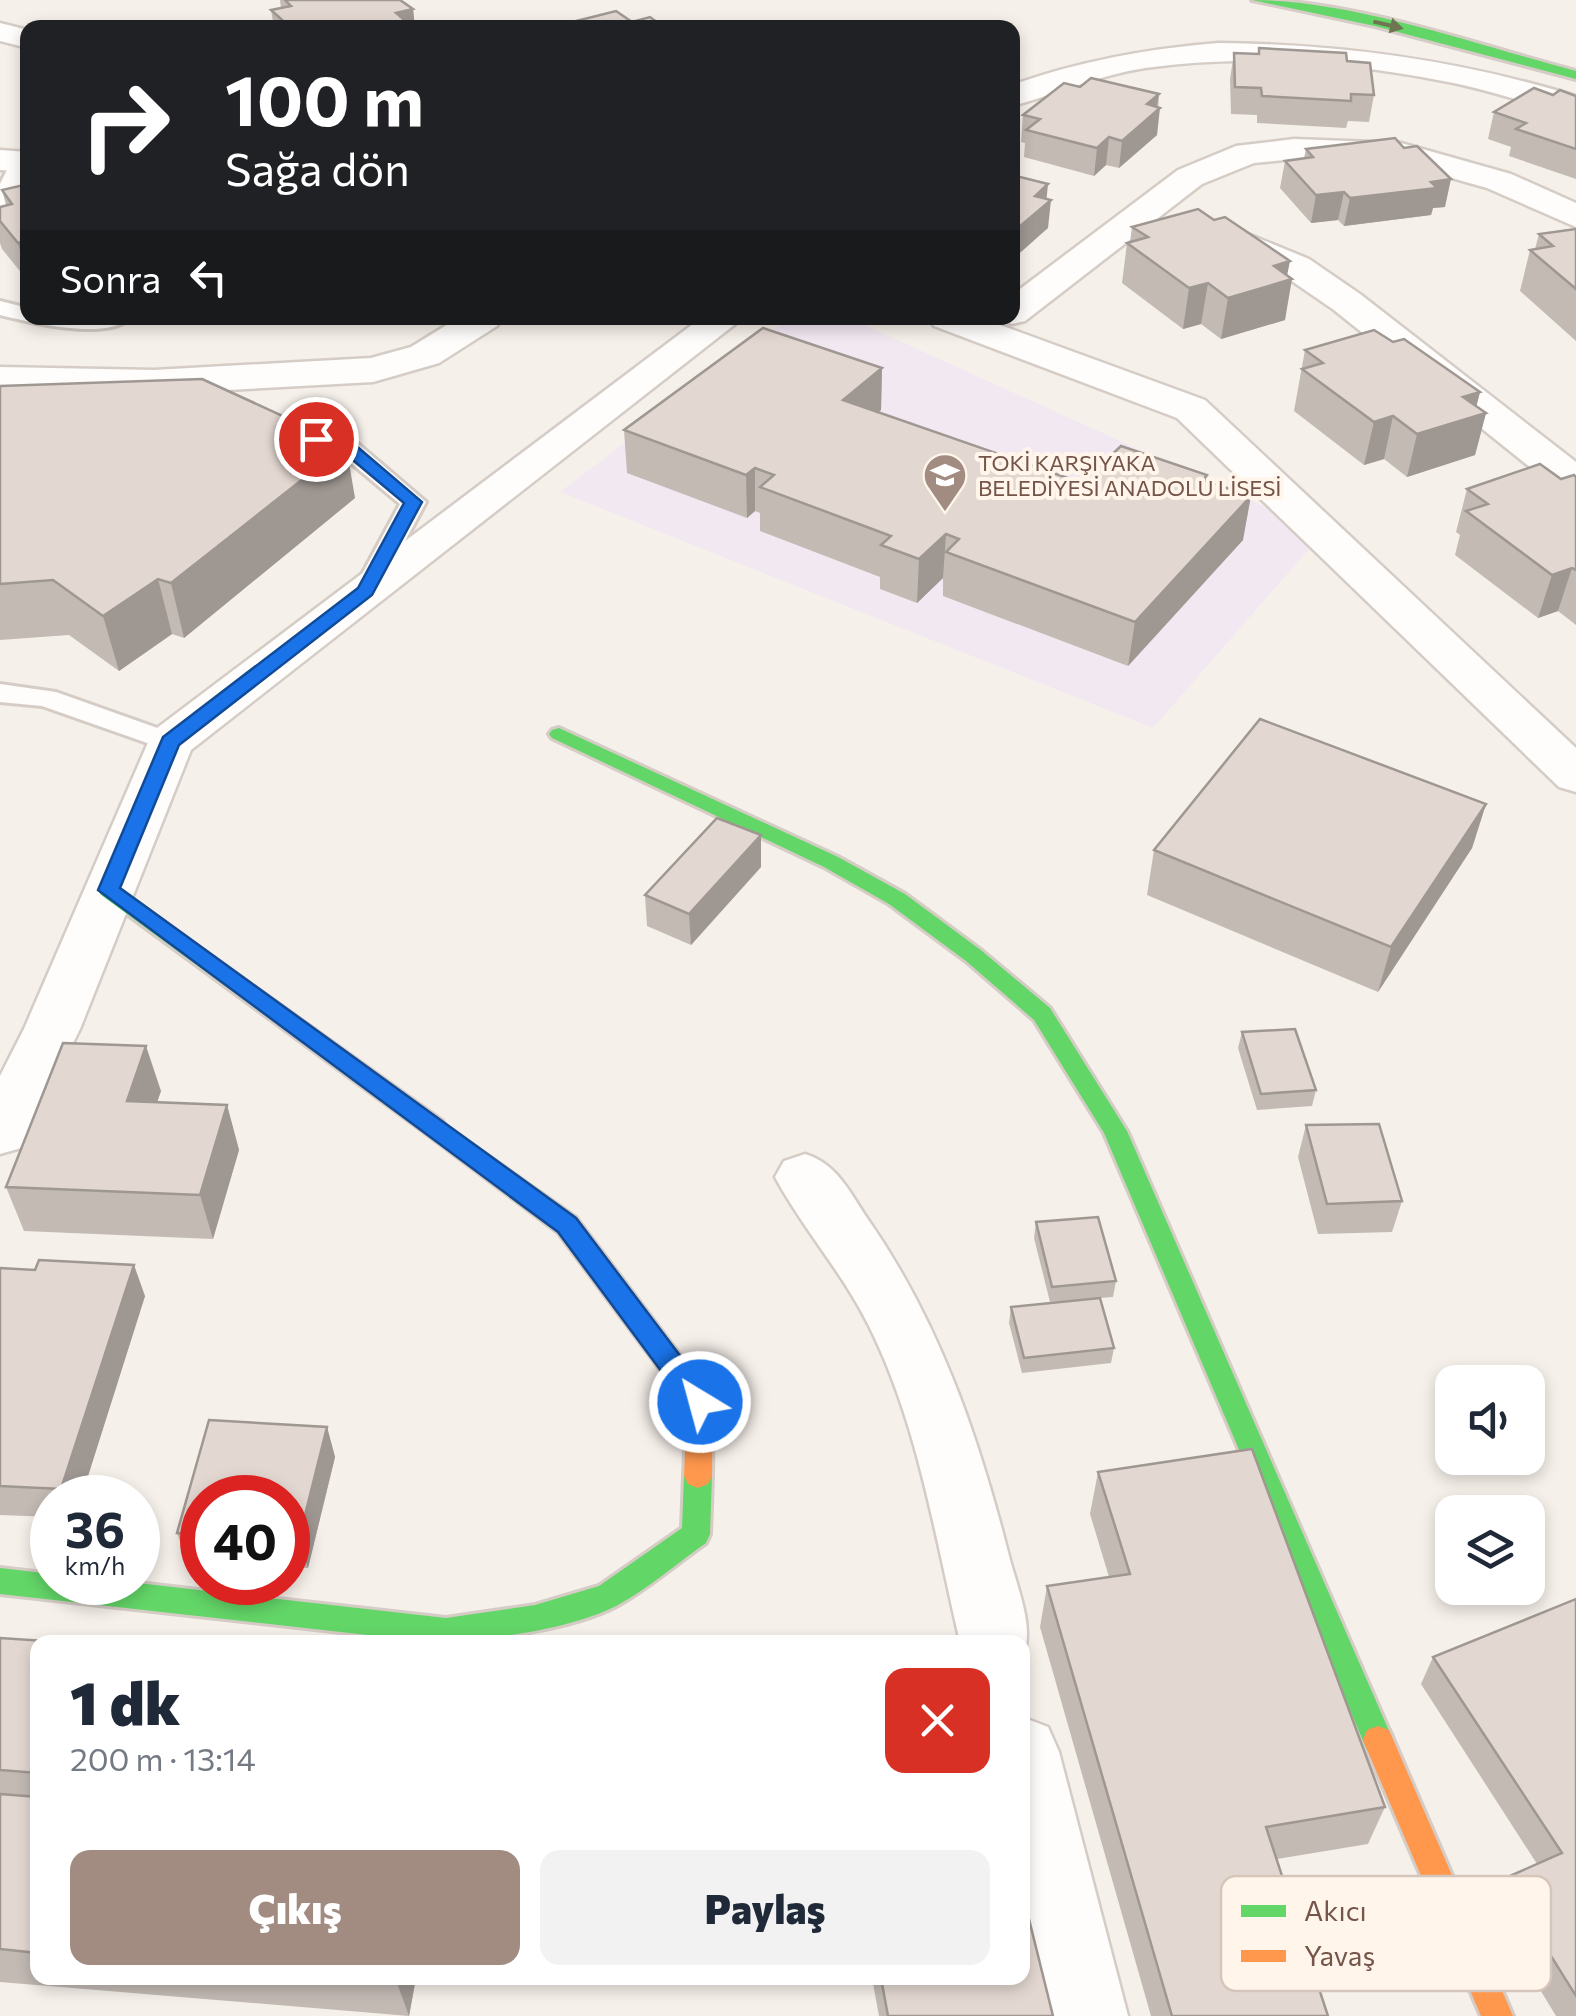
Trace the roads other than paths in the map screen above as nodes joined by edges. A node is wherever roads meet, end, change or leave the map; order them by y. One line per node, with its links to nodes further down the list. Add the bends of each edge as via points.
1 (1258, 0): 4 (street, one-way to 4, via 1376,22)
2 (1367, 0): 3 (street)
3 (1576, 54)
4 (1576, 75)
5 (1020, 92): 6 (street, via 1095,67 1244,52 1428,67)
6 (1576, 106)
7 (16, 161): 8 (lane)
8 (0, 207)
9 (1147, 210): 10 (street, via 1222,162 1294,149 1401,153 1498,182); 11 (street); 17 (street, via 1246,242 1296,267)
10 (1576, 216)
11 (1020, 307)
12 (473, 325): 15 (street, via 425,355 373,370 154,382)
13 (715, 325): 18 (street)
14 (1011, 325): 22 (street, via 1190,409)
15 (0, 379)
16 (291, 432): 18 (lane, via 348,448 413,502)
17 (1576, 483)
18 (366, 591): 21 (street)
19 (0, 693): 21 (lane, via 46,698)
20 (559, 734): 29 (street, via 897,899 1042,1014 1115,1131)
21 (170, 742): 23 (street)
22 (1576, 776)
23 (109, 890): 24 (street, via 52,1029); 26 (street, via 567,1225 700,1402 696,1534 607,1596 535,1618 446,1631)
24 (0, 1132)
25 (804, 1177): 27 (street, via 885,1296 922,1373)
26 (0, 1581)
27 (994, 1635)
28 (1030, 1784): 31 (street)
29 (1437, 1876)
30 (1486, 1991): 32 (street)
31 (1088, 2016)
32 (1497, 2016)

